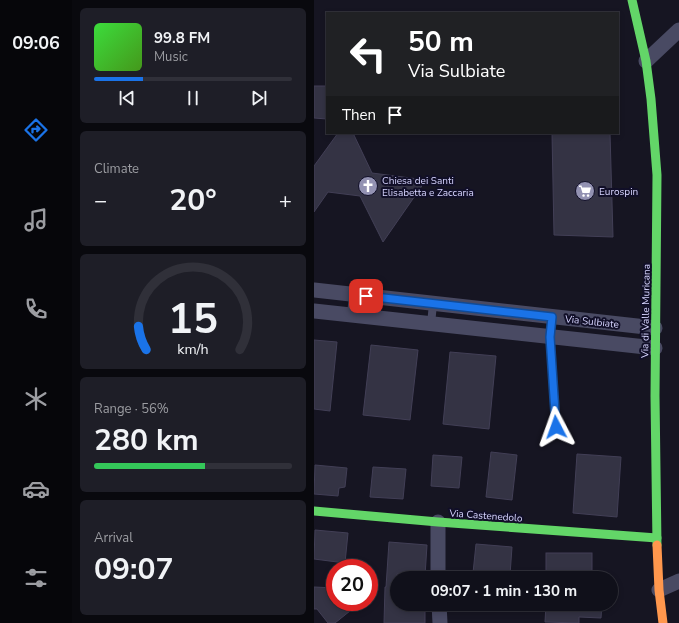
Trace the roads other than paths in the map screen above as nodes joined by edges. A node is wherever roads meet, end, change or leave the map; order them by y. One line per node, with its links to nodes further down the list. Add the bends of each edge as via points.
1 (632, 0): 3 (street, Via di Valle Muricana)
2 (679, 30): 3 (street)
3 (646, 61): 11 (street, Via di Valle Muricana, via 657,175)
4 (314, 290): 5 (street, Via Sulbiate)
5 (353, 295): 6 (street, Via Sulbiate); 8 (lane)
6 (433, 304): 9 (street, Via Sulbiate); 10 (lane)
7 (314, 311): 8 (street, Via Sulbiate)
8 (351, 315): 10 (street, Via Sulbiate)
9 (552, 317): 11 (street, Via Sulbiate); 12 (lane)
10 (432, 324): 12 (street, Via Sulbiate)
11 (655, 328): 13 (street, Via di Valle Muricana)
12 (550, 337): 13 (street, Via Sulbiate); 14 (lane)
13 (656, 348): 17 (street, Via di Valle Muricana)
14 (556, 427)
15 (314, 511): 16 (street, Via Castenedolo)
16 (438, 522): 17 (street, Via Castenedolo); 18 (street)
17 (656, 538): 20 (street, Via di Valle Muricana)
18 (438, 571)
19 (679, 581): 20 (street)
20 (659, 590): 23 (street, Via di Valle Muricana)
21 (440, 611): 22 (street)
22 (440, 623)
23 (664, 623)

